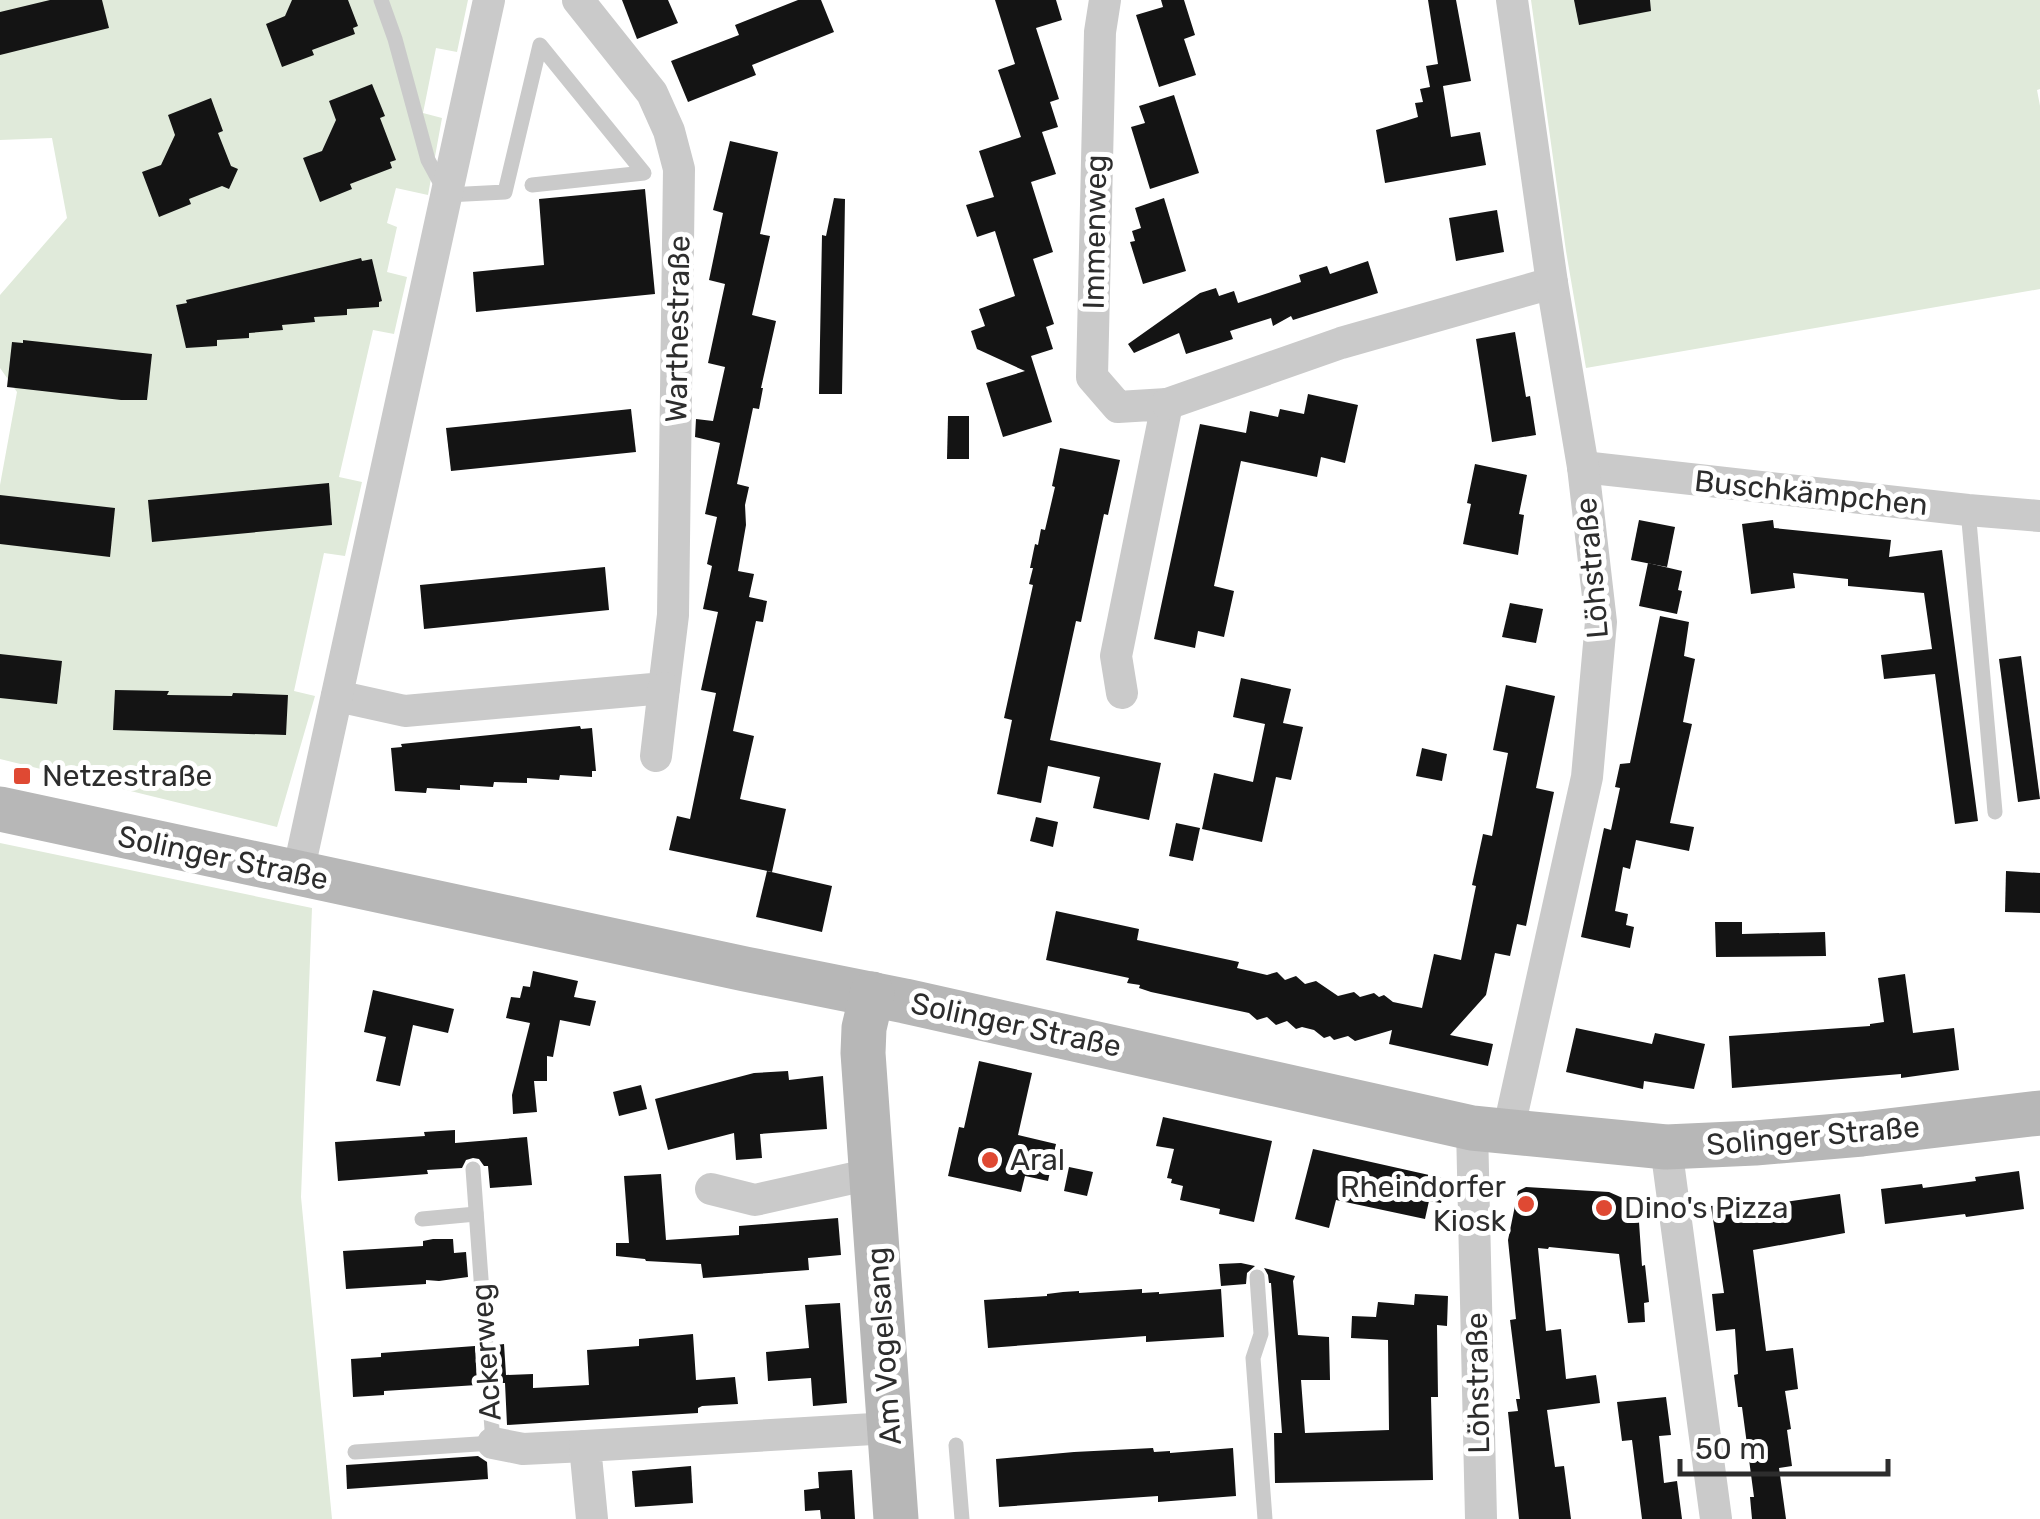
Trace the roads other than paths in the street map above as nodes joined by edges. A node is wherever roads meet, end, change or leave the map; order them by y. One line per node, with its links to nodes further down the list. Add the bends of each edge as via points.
1 (380, 0): 7 (lane, via 428,160)
2 (489, 0): 7 (street)
3 (578, 0): 13 (street, Warthestraße, via 652,93 679,168 673,615)
4 (1105, 0): 9 (street, Immenweg, via 1092,377 1118,407)
5 (1512, 0): 8 (street, Löhstraße)
6 (532, 185): 7 (lane, via 644,174 540,45 506,192)
7 (447, 195): 15 (street)
8 (1552, 283): 9 (street, Immenweg, via 1342,343); 10 (street, Löhstraße)
9 (1167, 404): 14 (street, via 1116,656)
10 (1583, 467): 11 (street, Buschkämpchen); 22 (street, Löhstraße, via 1601,622 1588,777)
11 (1968, 510): 12 (street, Buschkämpchen); 18 (lane)
12 (2040, 516)
13 (664, 688): 15 (street, via 405,711); 16 (street, Warthestraße)
14 (1122, 694)
15 (337, 696): 19 (street)
16 (656, 756)
17 (0, 808): 19 (main road, Solinger Straße)
18 (1996, 812)
19 (298, 873): 20 (main road, Solinger Straße)
20 (872, 994): 22 (main road, Solinger Straße); 25 (main road, Am Vogelsang, via 863,1052)
21 (2040, 1113): 23 (main road, Solinger Straße)
22 (1490, 1130): 23 (main road, Solinger Straße); 39 (street, Löhstraße)
23 (1666, 1147): 40 (street)
24 (473, 1169): 27 (lane, Ackerweg)
25 (871, 1174): 26 (street, via 755,1200); 30 (main road, Am Vogelsang)
26 (711, 1189)
27 (476, 1214): 28 (lane); 31 (lane, Ackerweg)
28 (422, 1218)
29 (1258, 1277): 38 (lane, via 1261,1334 1252,1358)
30 (890, 1428): 32 (street, Ackerweg); 36 (main road, Am Vogelsang)
31 (493, 1443): 32 (street, Ackerweg, via 523,1449); 34 (lane)
32 (585, 1446): 35 (street)
33 (956, 1446): 37 (lane)
34 (355, 1452)
35 (592, 1519)
36 (896, 1519)
37 (962, 1519)
38 (1265, 1519)
39 (1481, 1519)
40 (1716, 1519)

